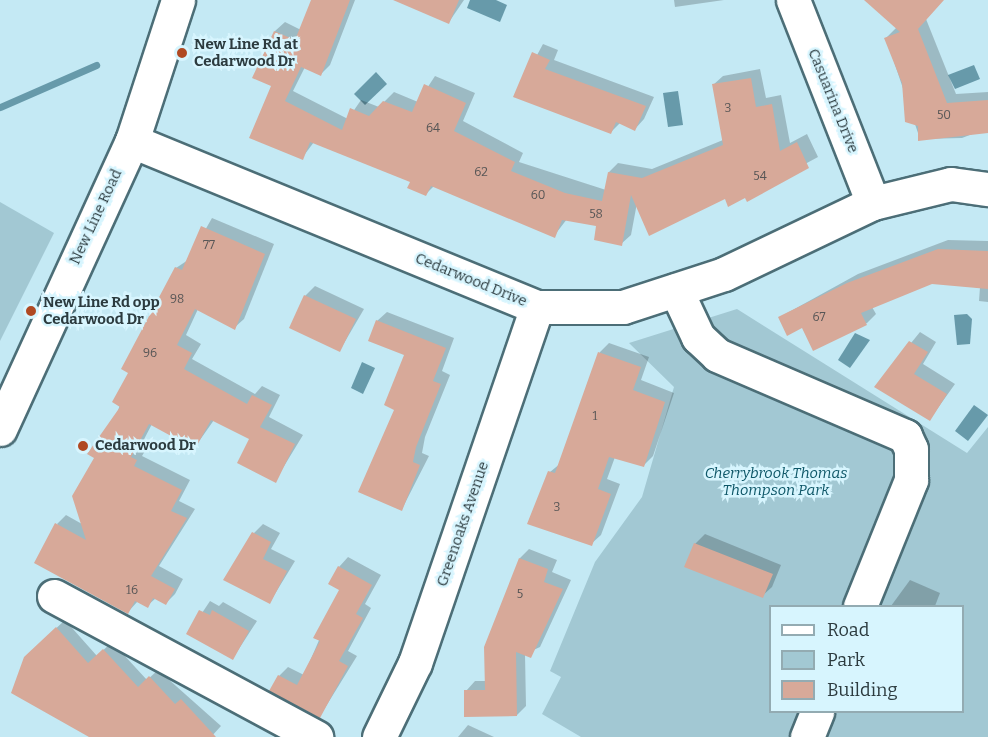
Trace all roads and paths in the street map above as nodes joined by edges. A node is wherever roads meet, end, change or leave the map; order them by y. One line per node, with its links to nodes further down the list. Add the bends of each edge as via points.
1 (178, 0): 3 (street, New Line Road)
2 (794, 0): 5 (street, Casuarina Drive)
3 (132, 141): 7 (street, Cedarwood Drive); 8 (street, New Line Road)
4 (988, 189): 5 (street, Cedarwood Drive, via 951,184)
5 (873, 203): 6 (street, Cedarwood Drive, via 724,274)
6 (676, 290): 7 (street, Cedarwood Drive, via 623,307); 10 (street, via 698,337 717,355 904,436 911,449 911,480)
7 (537, 307): 13 (street, Greenoaks Avenue, via 415,663)
8 (0, 429)
9 (54, 596): 12 (street)
10 (860, 605)
11 (816, 713): 14 (street)
12 (316, 737)
13 (379, 737)
14 (807, 737)

